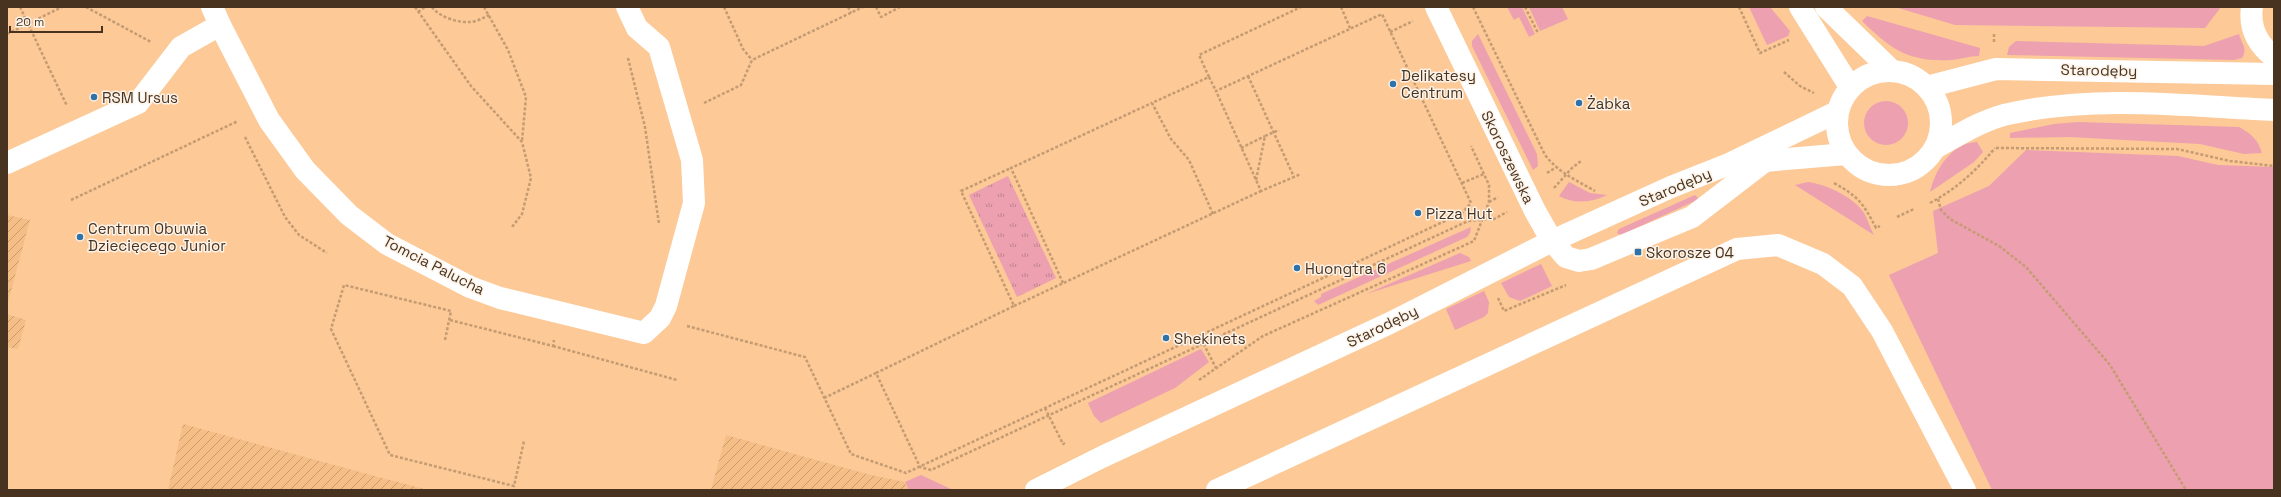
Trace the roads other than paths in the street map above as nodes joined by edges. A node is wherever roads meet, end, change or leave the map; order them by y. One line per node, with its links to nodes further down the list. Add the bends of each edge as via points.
1 (627, 7): 6 (street, Tomcia Palucha, via 637,28 659,47 692,160 694,203 663,312 644,333 500,298 470,287 387,244 349,215 305,170 269,120)
2 (1436, 7): 18 (street, Skoroszewska)
3 (1800, 7): 11 (street)
4 (1826, 7): 8 (street)
5 (2252, 7): 7 (street, via 2250,22 2255,35 2261,46)
6 (216, 16): 16 (street, Tomcia Palucha, via 181,47 138,103)
7 (2274, 57)
8 (1891, 70): 10 (street, via 1910,75); 11 (street, via 1869,74)
9 (2274, 74): 10 (street, Starodęby, via 1996,69)
10 (1927, 87): 13 (street, via 1936,100 1941,116)
11 (1843, 100): 14 (street, via 1837,134); 17 (street, Starodęby)
12 (2274, 110): 13 (street, via 2093,102 2012,113 1991,120)
13 (1935, 148): 14 (street, via 1921,164 1903,174 1882,175 1862,168)
14 (1846, 154): 15 (street, Starodęby)
15 (1765, 161): 17 (street, Starodęby); 18 (street, Skoroszewska, via 1692,217 1602,256 1579,261 1566,257)
16 (7, 163)
17 (1730, 164): 18 (street, Starodęby, via 1671,187)
18 (1552, 241): 19 (street, Starodęby, via 1390,323)
19 (1036, 490)
20 (1217, 490): 21 (street, via 1737,249 1778,245 1823,264 1852,286 1882,331)
21 (1965, 490)

